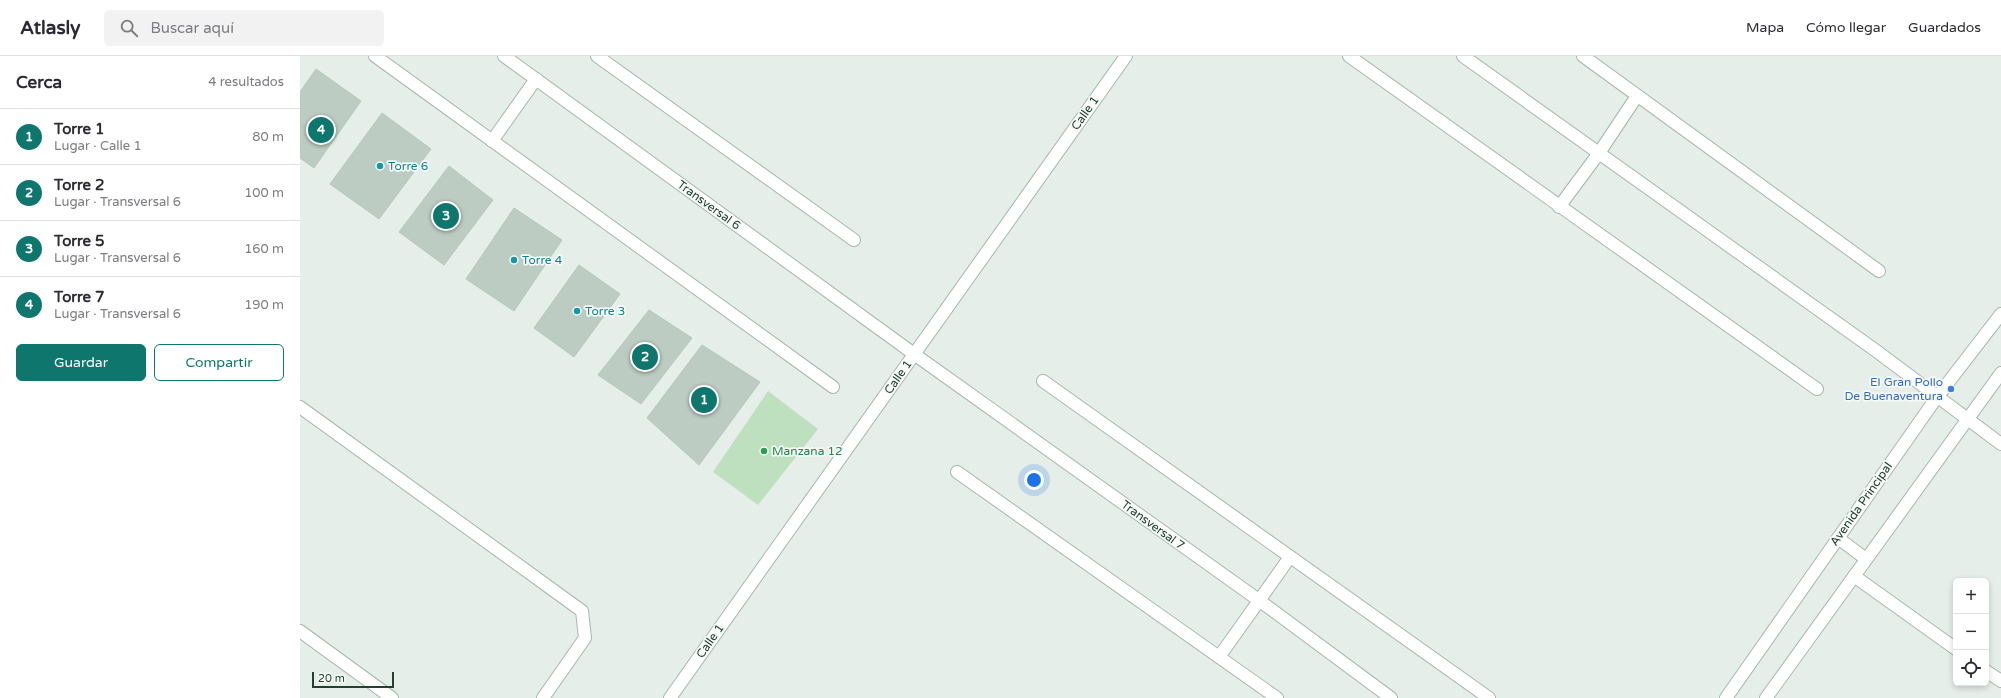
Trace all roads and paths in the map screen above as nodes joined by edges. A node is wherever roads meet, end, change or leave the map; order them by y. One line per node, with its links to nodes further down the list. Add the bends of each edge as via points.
1 (375, 56): 10 (street)
2 (504, 56): 8 (street, Transversal 6)
3 (597, 56): 13 (street)
4 (1126, 56): 16 (street, Calle 1)
5 (1349, 56): 12 (street)
6 (1463, 56): 11 (street)
7 (1583, 56): 9 (street)
8 (536, 80): 10 (street); 16 (street, Transversal 6)
9 (1637, 96): 11 (street); 14 (street)
10 (492, 141): 19 (street)
11 (1599, 153): 12 (street); 21 (street)
12 (1559, 207): 20 (street)
13 (854, 240)
14 (1879, 271)
15 (2001, 314): 21 (street, Avenida Principal)
16 (914, 354): 30 (street, Transversal 7); 38 (street, Calle 1)
17 (2001, 373): 23 (street)
18 (1043, 381): 27 (street)
19 (833, 387)
20 (1817, 388)
21 (1937, 397): 23 (street); 26 (street, Avenida Principal)
22 (300, 407): 37 (street, via 582,611 584,638)
23 (1968, 419): 24 (street); 28 (street)
24 (2001, 444)
25 (957, 472): 33 (street)
26 (1838, 538): 28 (street); 42 (street, Avenida Principal)
27 (1290, 557): 30 (street); 41 (street)
28 (1866, 559): 29 (street)
29 (1854, 576): 32 (street); 43 (street)
30 (1260, 601): 33 (street); 40 (street, Transversal 7)
31 (300, 631): 36 (street)
32 (1953, 647)
33 (1219, 657): 39 (street)
34 (1989, 673): 35 (street)
35 (2001, 681)
36 (392, 698)
37 (543, 698)
38 (670, 698)
39 (1277, 698)
40 (1391, 698)
41 (1489, 698)
42 (1726, 698)
43 (1766, 698)

